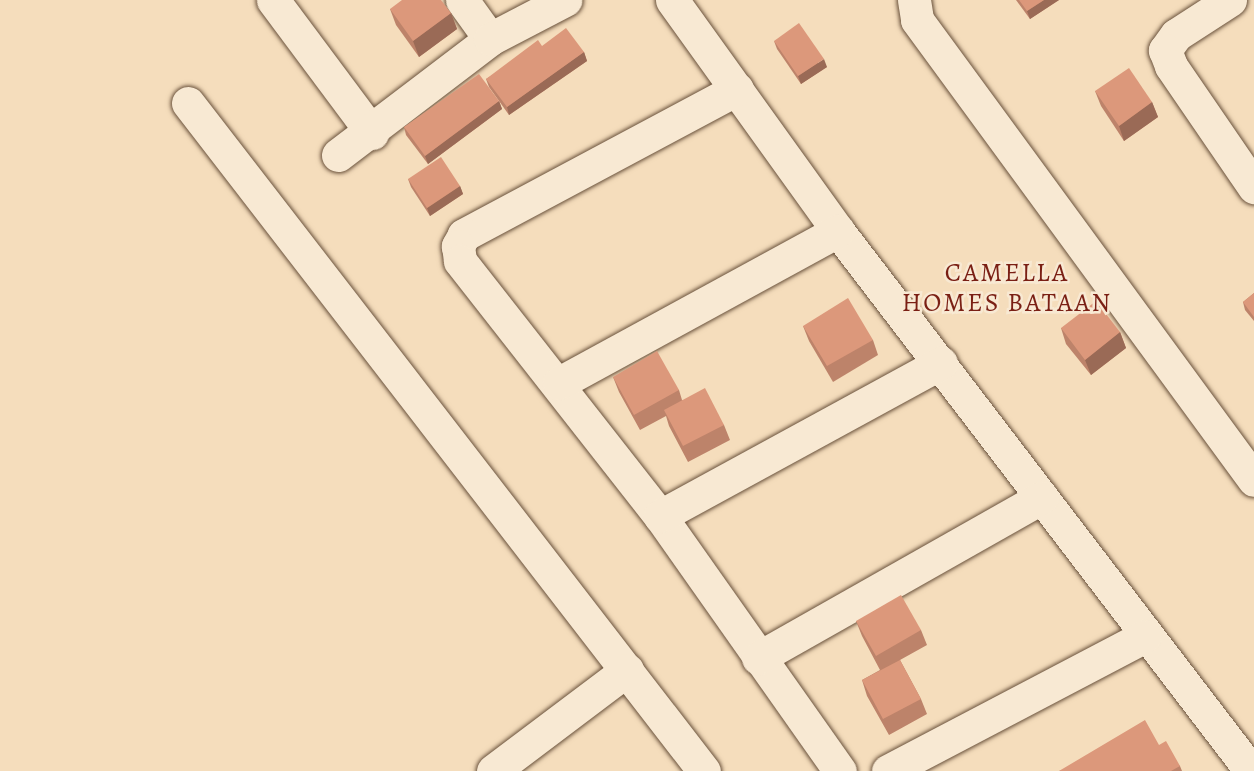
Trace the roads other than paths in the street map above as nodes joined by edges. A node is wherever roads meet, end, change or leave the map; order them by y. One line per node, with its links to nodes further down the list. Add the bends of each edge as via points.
1 (273, 0): 10 (street)
2 (462, 0): 7 (street)
3 (565, 0): 7 (street)
4 (672, 0): 8 (street)
5 (914, 0): 16 (street, via 917,20)
6 (1230, 0): 12 (street, via 1176,35 1165,50 1171,66)
7 (490, 39): 10 (street)
8 (737, 89): 13 (street); 15 (street, via 464,235 458,246 460,261)
9 (188, 103): 21 (street)
10 (372, 133): 11 (street)
11 (338, 155)
12 (1254, 187)
13 (838, 231): 14 (street); 15 (street)
14 (941, 363): 17 (street); 18 (street)
15 (559, 383): 18 (street)
16 (1254, 480)
17 (1042, 497): 19 (street); 20 (street)
18 (660, 516): 20 (street)
19 (1145, 636): 25 (street); 26 (street)
20 (758, 658): 24 (street)
21 (627, 670): 22 (street); 23 (street)
22 (493, 771)
23 (704, 771)
24 (840, 771)
25 (888, 771)
26 (1251, 771)

